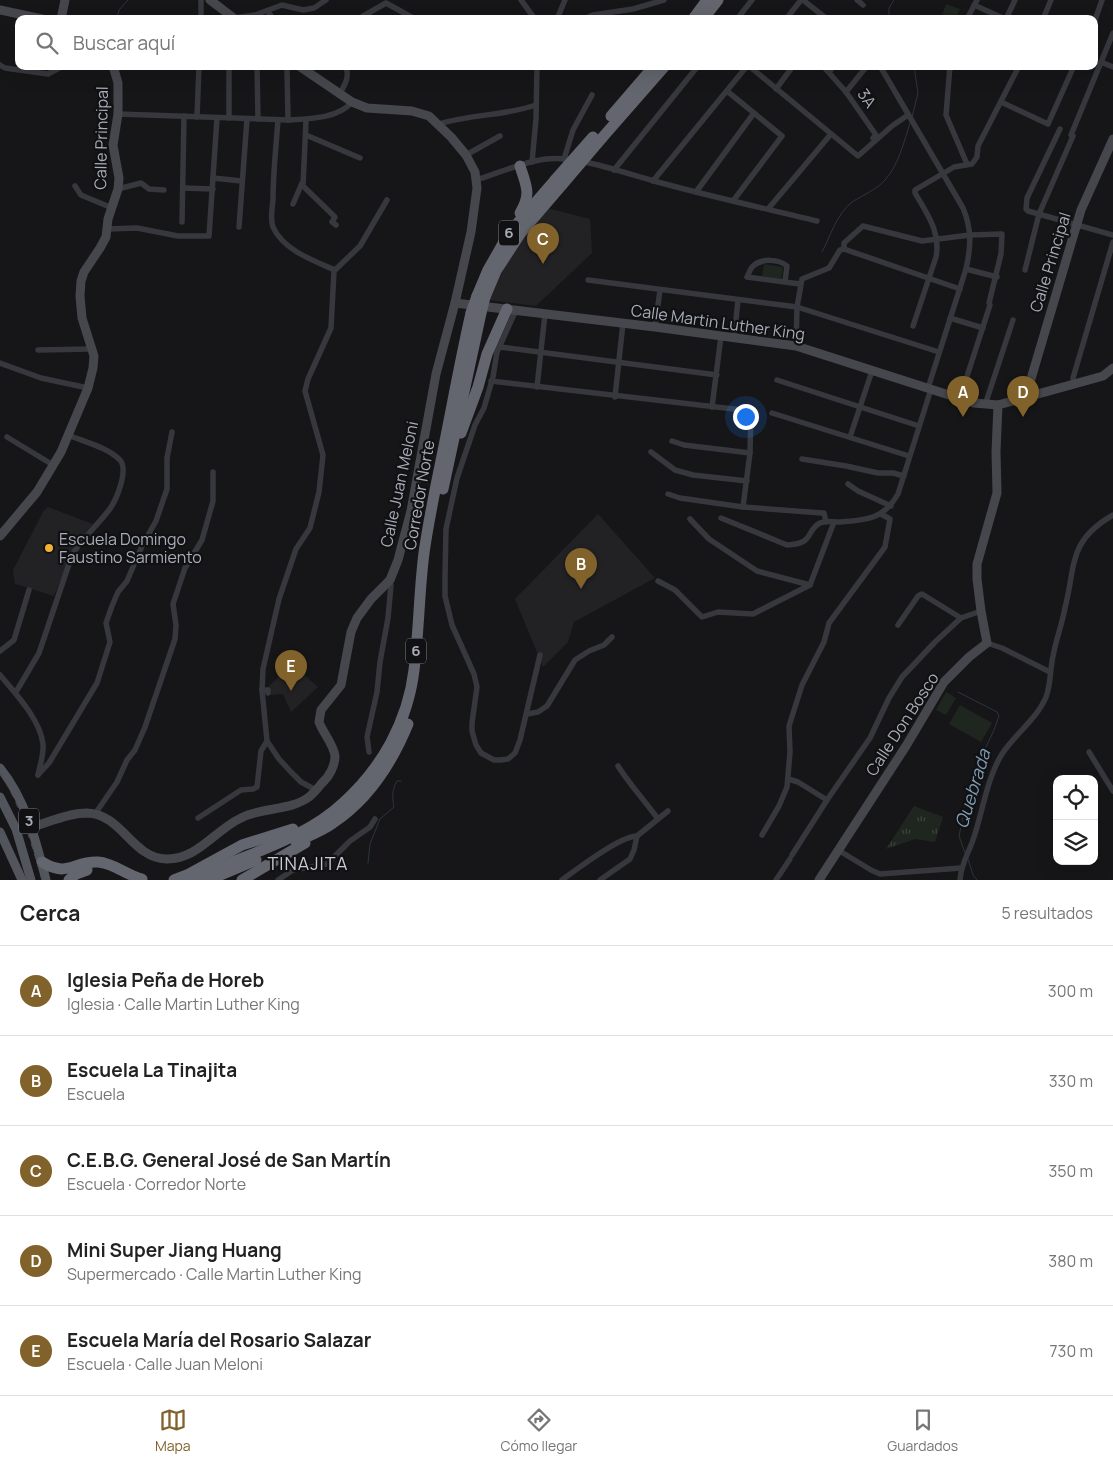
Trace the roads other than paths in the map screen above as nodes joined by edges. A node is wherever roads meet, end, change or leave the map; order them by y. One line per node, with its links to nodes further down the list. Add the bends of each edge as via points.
1 (65, 0): 22 (street)
2 (201, 0): 23 (street)
3 (210, 0): 24 (street)
4 (326, 0): 20 (street, via 314,8 303,10 282,5)
5 (521, 0): 29 (street)
6 (565, 0): 30 (street)
7 (664, 0): 16 (street)
8 (708, 0): 32 (highway)
9 (718, 0): 33 (highway)
10 (752, 0): 34 (street)
11 (802, 0): 35 (street); 36 (street)
12 (857, 0): 18 (street)
13 (1015, 0): 39 (street)
14 (1051, 0): 40 (street)
15 (1102, 0): 41 (street)
16 (653, 1): 31 (street)
17 (976, 2): 37 (street); 38 (street)
18 (863, 4)
19 (0, 10): 21 (street)
20 (267, 11): 25 (street); 26 (street)
21 (23, 15)
22 (62, 15)
23 (200, 15)
24 (228, 15)
25 (255, 15)
26 (270, 15)
27 (365, 15): 28 (street, via 386,3)
28 (408, 15)
29 (533, 15)
30 (559, 15)
31 (593, 15)
32 (696, 15)
33 (707, 15)
34 (740, 15)
35 (789, 15)
36 (822, 15)
37 (969, 15)
38 (999, 15)
39 (1008, 15)
40 (1045, 15)
41 (1097, 15)
42 (1113, 33): 43 (street)
43 (1101, 62): 45 (street); 68 (street)
44 (0, 66): 46 (street)
45 (1113, 67)
46 (15, 69)
47 (19, 70): 48 (street, via 48,74)
48 (56, 70)
49 (114, 70): 80 (street, Calle Principal, via 118,83)
50 (199, 70): 83 (street)
51 (229, 70): 85 (street)
52 (257, 70): 87 (street)
53 (287, 70): 89 (street)
54 (305, 70): 74 (street, Calle Juan Meloni)
55 (347, 70): 74 (street, via 347,80)
56 (537, 70): 78 (street)
57 (651, 70): 96 (highway, Corredor Norte / 6)
58 (661, 70): 96 (highway, Corredor Norte / 6)
59 (695, 70): 105 (street)
60 (745, 70): 72 (street)
61 (753, 70): 71 (street)
62 (790, 70): 71 (street)
63 (863, 70): 73 (street)
64 (882, 70): 82 (street)
65 (950, 70): 103 (street, via 946,115)
66 (1017, 70): 77 (street)
67 (1072, 70): 77 (street, via 1048,124)
68 (1098, 70)
69 (1098, 70): 124 (street)
70 (829, 72): 73 (street, 3A)
71 (776, 89): 93 (street)
72 (727, 91): 79 (street); 111 (street)
73 (846, 92): 98 (street, 3A, via 876,135)
74 (339, 95): 76 (street, Calle Juan Meloni)
75 (592, 95): 101 (street, via 573,130)
76 (352, 102): 90 (street, via 344,109); 91 (street, Calle Juan Meloni, via 367,108 412,111 429,116)
77 (1001, 102): 103 (street, via 978,146 976,161)
78 (536, 106): 91 (street); 102 (street)
79 (754, 113): 118 (street); 120 (street, via 782,136)
80 (118, 114): 81 (street); 115 (street, Calle Principal, via 113,145)
81 (184, 116): 83 (street); 114 (street)
82 (908, 116): 98 (street); 106 (street)
83 (197, 117): 84 (street)
84 (217, 118): 85 (street); 107 (street)
85 (229, 118): 86 (street)
86 (246, 119): 87 (street); 109 (street)
87 (258, 119): 88 (street)
88 (278, 120): 89 (street); 138 (street, via 274,228 293,250)
89 (288, 120): 90 (street)
90 (306, 120): 94 (street)
91 (439, 124): 99 (street, Calle Juan Meloni)
92 (1060, 129): 124 (street, via 1028,198 1026,209)
93 (831, 134): 98 (street, via 858,156); 123 (street)
94 (306, 135): 100 (street); 110 (street)
95 (500, 136): 99 (street)
96 (599, 136): 112 (highway, Corredor Norte / 6, bridge)
97 (1113, 139): 127 (street, Calle Principal)
98 (867, 148)
99 (466, 155): 108 (street, Calle Juan Meloni)
100 (360, 158)
101 (564, 159): 102 (street); 105 (street)
102 (532, 162): 104 (street)
103 (967, 164): 106 (street)
104 (520, 166): 108 (street); 131 (highway, via 528,198)
105 (614, 170): 111 (street)
106 (941, 174): 133 (street, via 963,208); 134 (street, via 914,191)
107 (213, 178): 109 (street); 116 (street)
108 (476, 180): 149 (street, Calle Juan Meloni, via 475,213)
109 (242, 181): 129 (street)
110 (303, 181): 121 (street); 128 (street, via 306,191 335,217 332,222)
111 (653, 181): 118 (street)
112 (558, 182): 131 (highway, Corredor Norte / 6); 147 (highway, Corredor Norte / 6, via 520,234)
113 (75, 186): 122 (street, via 80,195)
114 (183, 188): 116 (street); 126 (street)
115 (118, 189): 117 (street, via 141,183 149,189); 122 (street, Calle Principal)
116 (213, 189): 130 (street, via 209,236 178,236 137,228)
117 (164, 190)
118 (696, 192): 120 (street)
119 (387, 200): 138 (street, via 360,246)
120 (733, 200): 123 (street)
121 (293, 204)
122 (112, 208): 130 (street, Calle Principal)
123 (768, 209): 125 (street)
124 (1039, 214): 127 (street); 139 (street)
125 (817, 221)
126 (182, 222)
127 (1076, 224): 132 (street); 180 (street, Calle Principal, via 1028,389)
128 (336, 225)
129 (239, 227)
130 (107, 229): 164 (street, Calle Principal, via 81,281 82,318)
131 (509, 233): 147 (highway, Corredor Norte / 6, via 488,270)
132 (1113, 234)
133 (970, 235): 134 (street); 137 (street); 140 (street, via 1002,234)
134 (938, 239): 136 (street, via 922,241 863,226 844,243); 141 (street)
135 (1113, 242): 175 (street, via 1073,378)
136 (844, 250): 141 (street); 144 (street, via 840,250 829,268 805,276)
137 (966, 269): 140 (street); 145 (street)
138 (335, 270): 226 (street, via 330,328 305,391 323,455 319,492 310,528 296,549 279,598 262,669)
139 (1025, 270)
140 (997, 277): 159 (street)
141 (929, 278): 145 (street); 157 (street)
142 (588, 280): 146 (street)
143 (785, 281): 143 (street, via 776,280 747,277 753,266 773,261 787,266); 144 (street)
144 (800, 284): 150 (street)
145 (960, 289): 154 (street)
146 (660, 290): 148 (street); 158 (street)
147 (481, 297): 152 (highway, Corredor Norte / 6, bridge)
148 (738, 300): 150 (street); 161 (street)
149 (454, 303): 151 (street, Calle Martin Luther King); 213 (street, Calle Juan Meloni, via 436,374 411,511 398,560)
150 (797, 307): 162 (street); 166 (street)
151 (512, 310): 153 (street, Calle Martin Luther King); 163 (street); 198 (highway, via 487,354)
152 (476, 313): 198 (highway, Corredor Norte / 6); 245 (highway, Corredor Norte / 6, via 424,554 414,670 408,702 393,739 378,764)
153 (545, 314): 156 (street, Calle Martin Luther King); 167 (street)
154 (950, 318): 159 (street); 166 (street)
155 (1013, 320): 182 (street)
156 (622, 323): 158 (street, Calle Martin Luther King); 169 (street)
157 (913, 326)
158 (655, 327): 160 (street, Calle Martin Luther King)
159 (983, 328): 181 (street)
160 (721, 336): 161 (street, Calle Martin Luther King); 172 (street)
161 (734, 338): 162 (street, Calle Martin Luther King)
162 (796, 346): 171 (street, Calle Martin Luther King)
163 (500, 347): 167 (street); 174 (street)
164 (92, 349): 165 (street); 177 (street, Calle Principal, via 94,361)
165 (38, 350)
166 (939, 352): 178 (street)
167 (541, 353): 169 (street); 176 (street)
168 (0, 363): 177 (street, via 41,378)
169 (619, 363): 172 (street); 179 (street)
170 (1113, 368): 175 (street, Calle Martin Luther King, via 1103,376)
171 (872, 370): 178 (street, Calle Martin Luther King); 184 (street)
172 (716, 375): 185 (street)
173 (777, 380): 184 (street)
174 (491, 381): 176 (street); 229 (street, via 457,478 446,529 445,596 452,625 477,687 472,731 481,753 494,760 508,759 515,753)
175 (1074, 384): 180 (street, Calle Martin Luther King)
176 (537, 387): 179 (street)
177 (88, 388): 189 (street, Calle Principal)
178 (929, 389): 181 (street, Calle Martin Luther King); 187 (street)
179 (615, 397): 185 (street)
180 (1029, 397): 183 (street, Calle Martin Luther King)
181 (960, 398): 182 (street, Calle Martin Luther King)
182 (985, 405): 183 (street, Calle Martin Luther King)
183 (998, 405): 217 (street, via 997,493 977,564)
184 (861, 406): 187 (street); 191 (street)
185 (712, 407): 194 (street, via 751,412)
186 (772, 413): 191 (street)
187 (919, 426): 195 (street)
188 (172, 432): 227 (street, via 167,458 167,489 156,521 112,606 106,623 110,642 97,683 49,763 38,775 43,744)
189 (68, 435): 197 (street, Calle Principal); 227 (street, via 109,452 121,461 124,472 110,508 72,555 39,653)
190 (7, 437): 197 (street)
191 (850, 438): 195 (street)
192 (672, 441): 194 (street)
193 (651, 452): 201 (street, via 675,470)
194 (750, 454): 201 (street)
195 (909, 456): 200 (street)
196 (802, 459): 200 (street)
197 (53, 466): 212 (street, Calle Principal, via 37,492)
198 (448, 468): 245 (highway, Corredor Norte / 6, via 433,539 426,587 421,672 410,720 401,742 365,796 350,811)
199 (212, 472): 241 (street, via 213,501 202,540 186,568 173,604 175,639 164,672 135,750)
200 (904, 476): 204 (street)
201 (747, 481): 205 (street)
202 (848, 484): 204 (street)
203 (668, 494): 205 (street)
204 (891, 506): 206 (street)
205 (743, 507): 210 (street, via 822,513)
206 (881, 514): 211 (street, via 866,520); 235 (street, via 890,519 885,547 829,623 824,642 802,685 789,726)
207 (1113, 515): 224 (street, via 1094,526 1078,548)
208 (721, 518): 210 (street, via 787,545 806,541 818,524)
209 (690, 519): 215 (street, via 708,539 757,571)
210 (826, 522): 211 (street)
211 (834, 522): 215 (street)
212 (0, 536)
213 (387, 582): 231 (street, via 391,585 388,618 367,737); 236 (street, Calle Juan Meloni, via 357,618 351,632 342,685 321,710 319,722 335,756 328,777)
214 (658, 582): 215 (street, via 675,590 702,617 718,612 753,614)
215 (810, 584)
216 (29, 590): 222 (street, via 14,640)
217 (981, 611): 218 (street); 221 (street)
218 (961, 618): 219 (street, via 922,594); 239 (street, via 902,677 870,738)
219 (898, 625)
220 (612, 637): 229 (street, via 604,645 575,660 547,706)
221 (987, 643): 224 (street); 250 (street, Calle Don Bosco, via 944,682)
222 (0, 651)
223 (540, 655): 229 (street)
224 (1050, 672): 252 (street, via 1046,697 1002,754 992,774 971,848)
225 (0, 674): 227 (street)
226 (262, 690): 228 (street, via 268,690); 230 (street)
227 (16, 692)
228 (268, 693)
229 (526, 714)
230 (267, 741): 236 (street, via 301,782); 242 (street, via 261,751 257,787 241,790)
231 (369, 752)
232 (1089, 752): 237 (street)
233 (618, 766): 244 (street)
234 (0, 768): 246 (main road, 3, via 17,793)
235 (788, 779): 239 (street); 248 (street, via 779,806)
236 (316, 790): 241 (street, Calle Juan Meloni, via 300,802 240,818 180,858 162,859 146,854 111,821)
237 (1113, 791)
238 (0, 797): 254 (main road, 3, via 16,829)
239 (827, 800): 266 (street)
240 (668, 811): 244 (street)
241 (95, 814): 246 (street, via 76,814)
242 (198, 818)
243 (374, 819): 263 (street, via 370,827 327,864 293,870)
244 (658, 819): 249 (street)
245 (327, 821): 259 (highway, via 242,845); 260 (highway, Corredor Norte / 6); 261 (highway, Corredor Norte / 6, via 283,849); 262 (highway, via 287,854)
246 (32, 827): 251 (main road, 3)
247 (0, 832): 253 (main road)
248 (762, 835)
249 (637, 836): 264 (street, via 631,836 603,852); 265 (street, via 630,859)
250 (838, 850): 252 (street, via 880,874); 267 (street, Calle Don Bosco)
251 (42, 862): 255 (main road, 3); 258 (highway, via 61,870 105,863)
252 (961, 868): 268 (street)
253 (22, 880)
254 (31, 880)
255 (46, 880)
256 (69, 880): 257 (highway, via 80,872 98,868 112,871)
257 (125, 880)
258 (147, 880)
259 (174, 880)
260 (193, 880)
261 (209, 880)
262 (242, 880)
263 (278, 880)
264 (562, 880)
265 (600, 880)
266 (776, 880)
267 (819, 880)
268 (960, 880)

